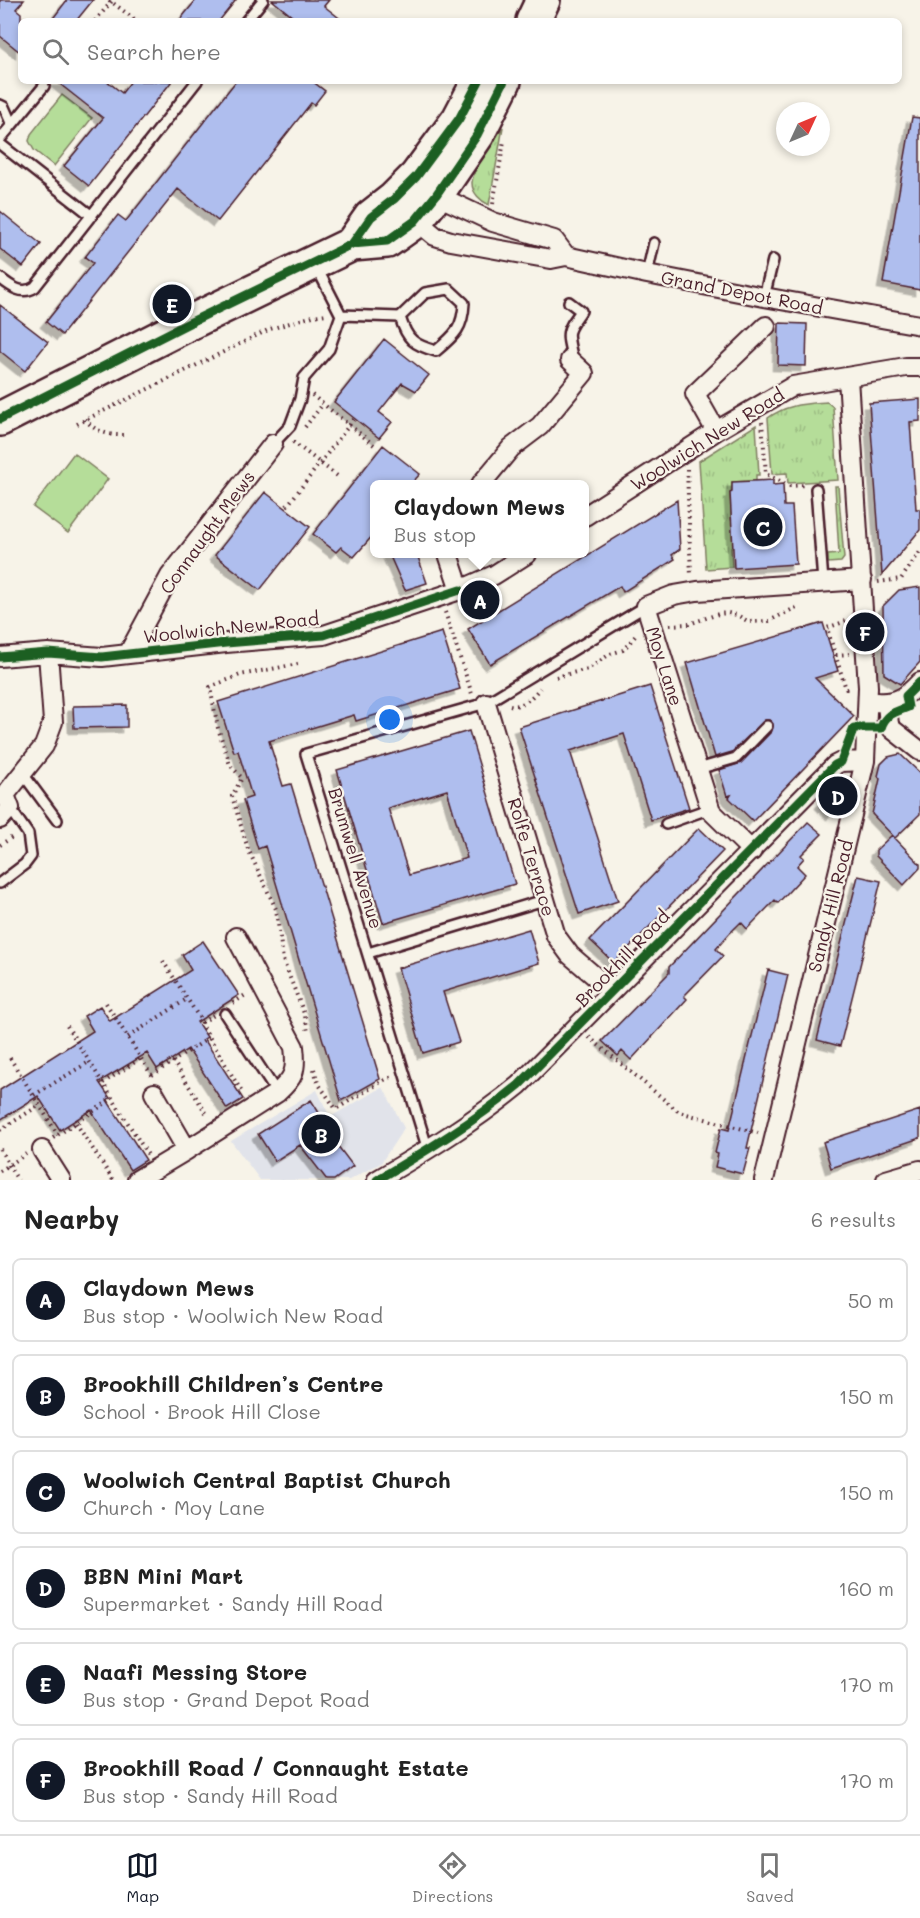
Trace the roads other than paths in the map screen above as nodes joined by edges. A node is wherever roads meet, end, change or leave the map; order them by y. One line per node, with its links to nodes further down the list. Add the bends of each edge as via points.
1 (263, 0): 4 (lane)
2 (519, 0): 5 (highway)
3 (543, 0): 6 (highway)
4 (248, 18)
5 (510, 18)
6 (534, 18)
7 (195, 84): 16 (lane)
8 (477, 84): 15 (highway)
9 (502, 84): 15 (highway, via 477,135)
10 (44, 86): 12 (lane)
11 (0, 105): 12 (lane)
12 (12, 125): 13 (lane)
13 (0, 139)
14 (0, 144): 16 (lane)
15 (415, 198): 18 (street, Grand Depot Road, via 554,240); 18 (street, Grand Depot Road, via 435,236 551,259); 20 (highway, via 387,241 352,244)
16 (92, 216): 22 (lane, via 35,287 21,291)
17 (654, 243): 21 (lane)
18 (566, 256): 21 (street, Grand Depot Road)
19 (773, 260): 23 (lane)
20 (315, 263): 25 (lane); 33 (highway)
21 (648, 274): 23 (street, Grand Depot Road)
22 (0, 278)
23 (764, 297): 27 (street, Grand Depot Road)
24 (569, 302): 30 (lane, via 581,311 568,330)
25 (340, 312): 26 (lane); 35 (lane, via 329,349 304,378 290,426)
26 (400, 317): 26 (lane, via 425,293 449,289 464,303 464,321 436,351 419,347 405,334)
27 (920, 325)
28 (766, 326): 34 (street, via 695,394)
29 (920, 354): 31 (street, Woolwich New Road)
30 (570, 360): 36 (street, via 584,373 540,426 512,448)
31 (913, 367): 32 (street, Woolwich New Road)
32 (848, 378): 34 (street, Woolwich New Road, via 792,386); 42 (street, Sandy Hill Road)
33 (0, 419)
34 (716, 431): 38 (street, Woolwich New Road)
35 (278, 439): 46 (street, Connaught Mews, via 170,576)
36 (484, 480)
37 (811, 487): 41 (lane)
38 (589, 513)
39 (449, 558): 43 (street)
40 (520, 558): 43 (street, Woolwich New Road)
41 (823, 582): 42 (street, Moy Lane); 44 (street, Moy Lane, via 692,591)
42 (862, 582): 49 (street, Sandy Hill Road)
43 (460, 590): 46 (street, Woolwich New Road, via 324,635)
44 (646, 606): 50 (lane); 54 (street, Moy Lane, via 646,628)
45 (48, 653): 46 (street, Woolwich New Road, via 102,657); 47 (street, Woolwich New Road); 55 (street, via 53,722 44,746)
46 (128, 654)
47 (0, 657)
48 (920, 682): 49 (street, via 900,701)
49 (874, 697): 52 (street, via 892,729); 53 (street, Sandy Hill Road)
50 (486, 702): 62 (street, Rolfe Terrace); 64 (lane, Brumwell Avenue, via 306,754)
51 (767, 726): 54 (lane, via 736,758)
52 (920, 751)
53 (865, 761): 60 (street, Brookhill Road, via 835,765); 76 (street, Sandy Hill Road)
54 (698, 769): 56 (street, Moy Lane)
55 (23, 774): 57 (street, via 5,795); 58 (lane)
56 (711, 808): 59 (lane); 60 (street, Moy Lane)
57 (5, 814): 61 (lane, via 28,834 31,856)
58 (57, 820)
59 (666, 824)
60 (752, 851): 65 (street, Brookhill Road)
61 (0, 883)
62 (544, 900): 64 (lane); 65 (street, Rolfe Terrace, via 556,936 570,955)
63 (236, 937): 68 (street, via 294,1047 296,1066 290,1082)
64 (368, 953): 71 (lane, Brumwell Avenue)
65 (612, 991): 71 (street, Brookhill Road, via 519,1085)
66 (221, 1014): 68 (lane)
67 (153, 1084): 70 (street)
68 (277, 1093): 70 (street)
69 (40, 1148): 73 (street)
70 (187, 1149): 74 (street)
71 (428, 1150): 75 (street, Brookhill Road)
72 (920, 1170): 77 (street)
73 (61, 1177)
74 (138, 1180)
75 (377, 1180)
76 (764, 1180)
77 (886, 1180)

